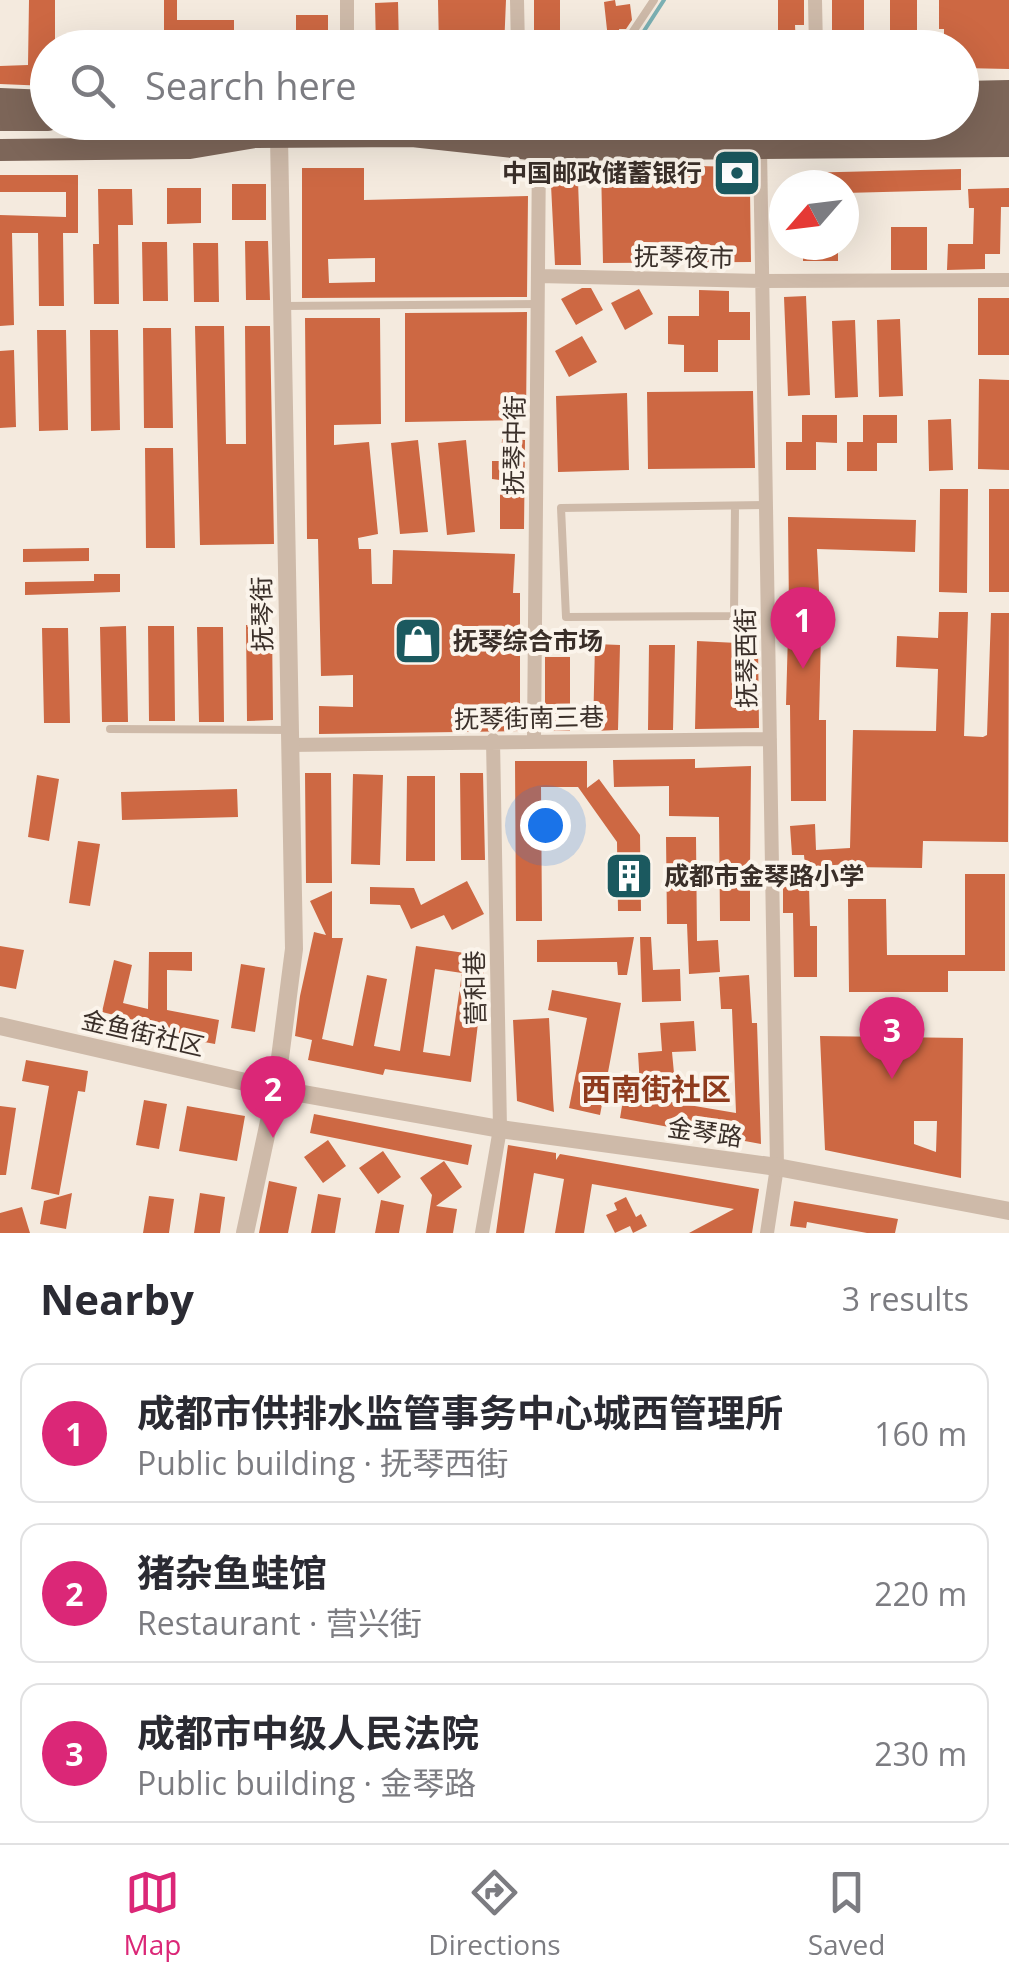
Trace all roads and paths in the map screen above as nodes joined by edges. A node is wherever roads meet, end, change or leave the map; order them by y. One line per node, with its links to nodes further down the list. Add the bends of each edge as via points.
1 (348, 0): 5 (street)
2 (516, 0): 6 (street)
3 (654, 0): 7 (lane)
4 (815, 0): 8 (street)
5 (348, 30)
6 (517, 30)
7 (634, 30)
8 (816, 30)
9 (1009, 91): 10 (main road)
10 (979, 92)
11 (0, 99): 12 (main road)
12 (30, 100)
13 (1009, 112): 14 (main road)
14 (979, 113)
15 (0, 120): 16 (main road)
16 (30, 120)
17 (1009, 129): 18 (main road)
18 (979, 130)
19 (0, 136): 20 (main road)
20 (30, 136)
21 (246, 140): 28 (main road, via 190,148)
22 (267, 140): 33 (street, 抚琴街)
23 (495, 140): 25 (main road)
24 (610, 140): 25 (main road)
25 (537, 142): 27 (main road); 29 (street, 抚琴中街)
26 (1009, 146): 27 (main road)
27 (760, 148): 31 (street, 抚琴西街)
28 (0, 150)
29 (538, 276): 31 (street, 抚琴夜市); 32 (street, 抚琴中街)
30 (1009, 280): 31 (street, 抚琴夜市)
31 (762, 281): 35 (street, 抚琴西街)
32 (538, 304): 33 (lane); 40 (street, 抚琴中街)
33 (283, 306): 37 (street, 抚琴街)
34 (735, 506): 34 (lane, via 561,508 566,617 734,616); 35 (lane)
35 (766, 506): 38 (street, 抚琴西街)
36 (110, 729): 37 (lane)
37 (289, 737): 39 (street, 抚琴街南三巷); 42 (street, 抚琴街, via 294,949)
38 (770, 739): 40 (street, 抚琴街南三巷); 44 (street, 抚琴西街)
39 (493, 740): 40 (street, 抚琴街南三巷); 43 (street, 营和巷)
40 (534, 740)
41 (0, 1026): 42 (street, 金鱼街社区)
42 (276, 1088): 43 (street, 金琴路); 46 (street, 抚琴街)
43 (500, 1130): 44 (street, 金琴路); 47 (street, 营和巷)
44 (777, 1167): 45 (street, 金琴路); 48 (street, 抚琴西街)
45 (1009, 1211)
46 (244, 1233)
47 (482, 1233)
48 (767, 1233)

